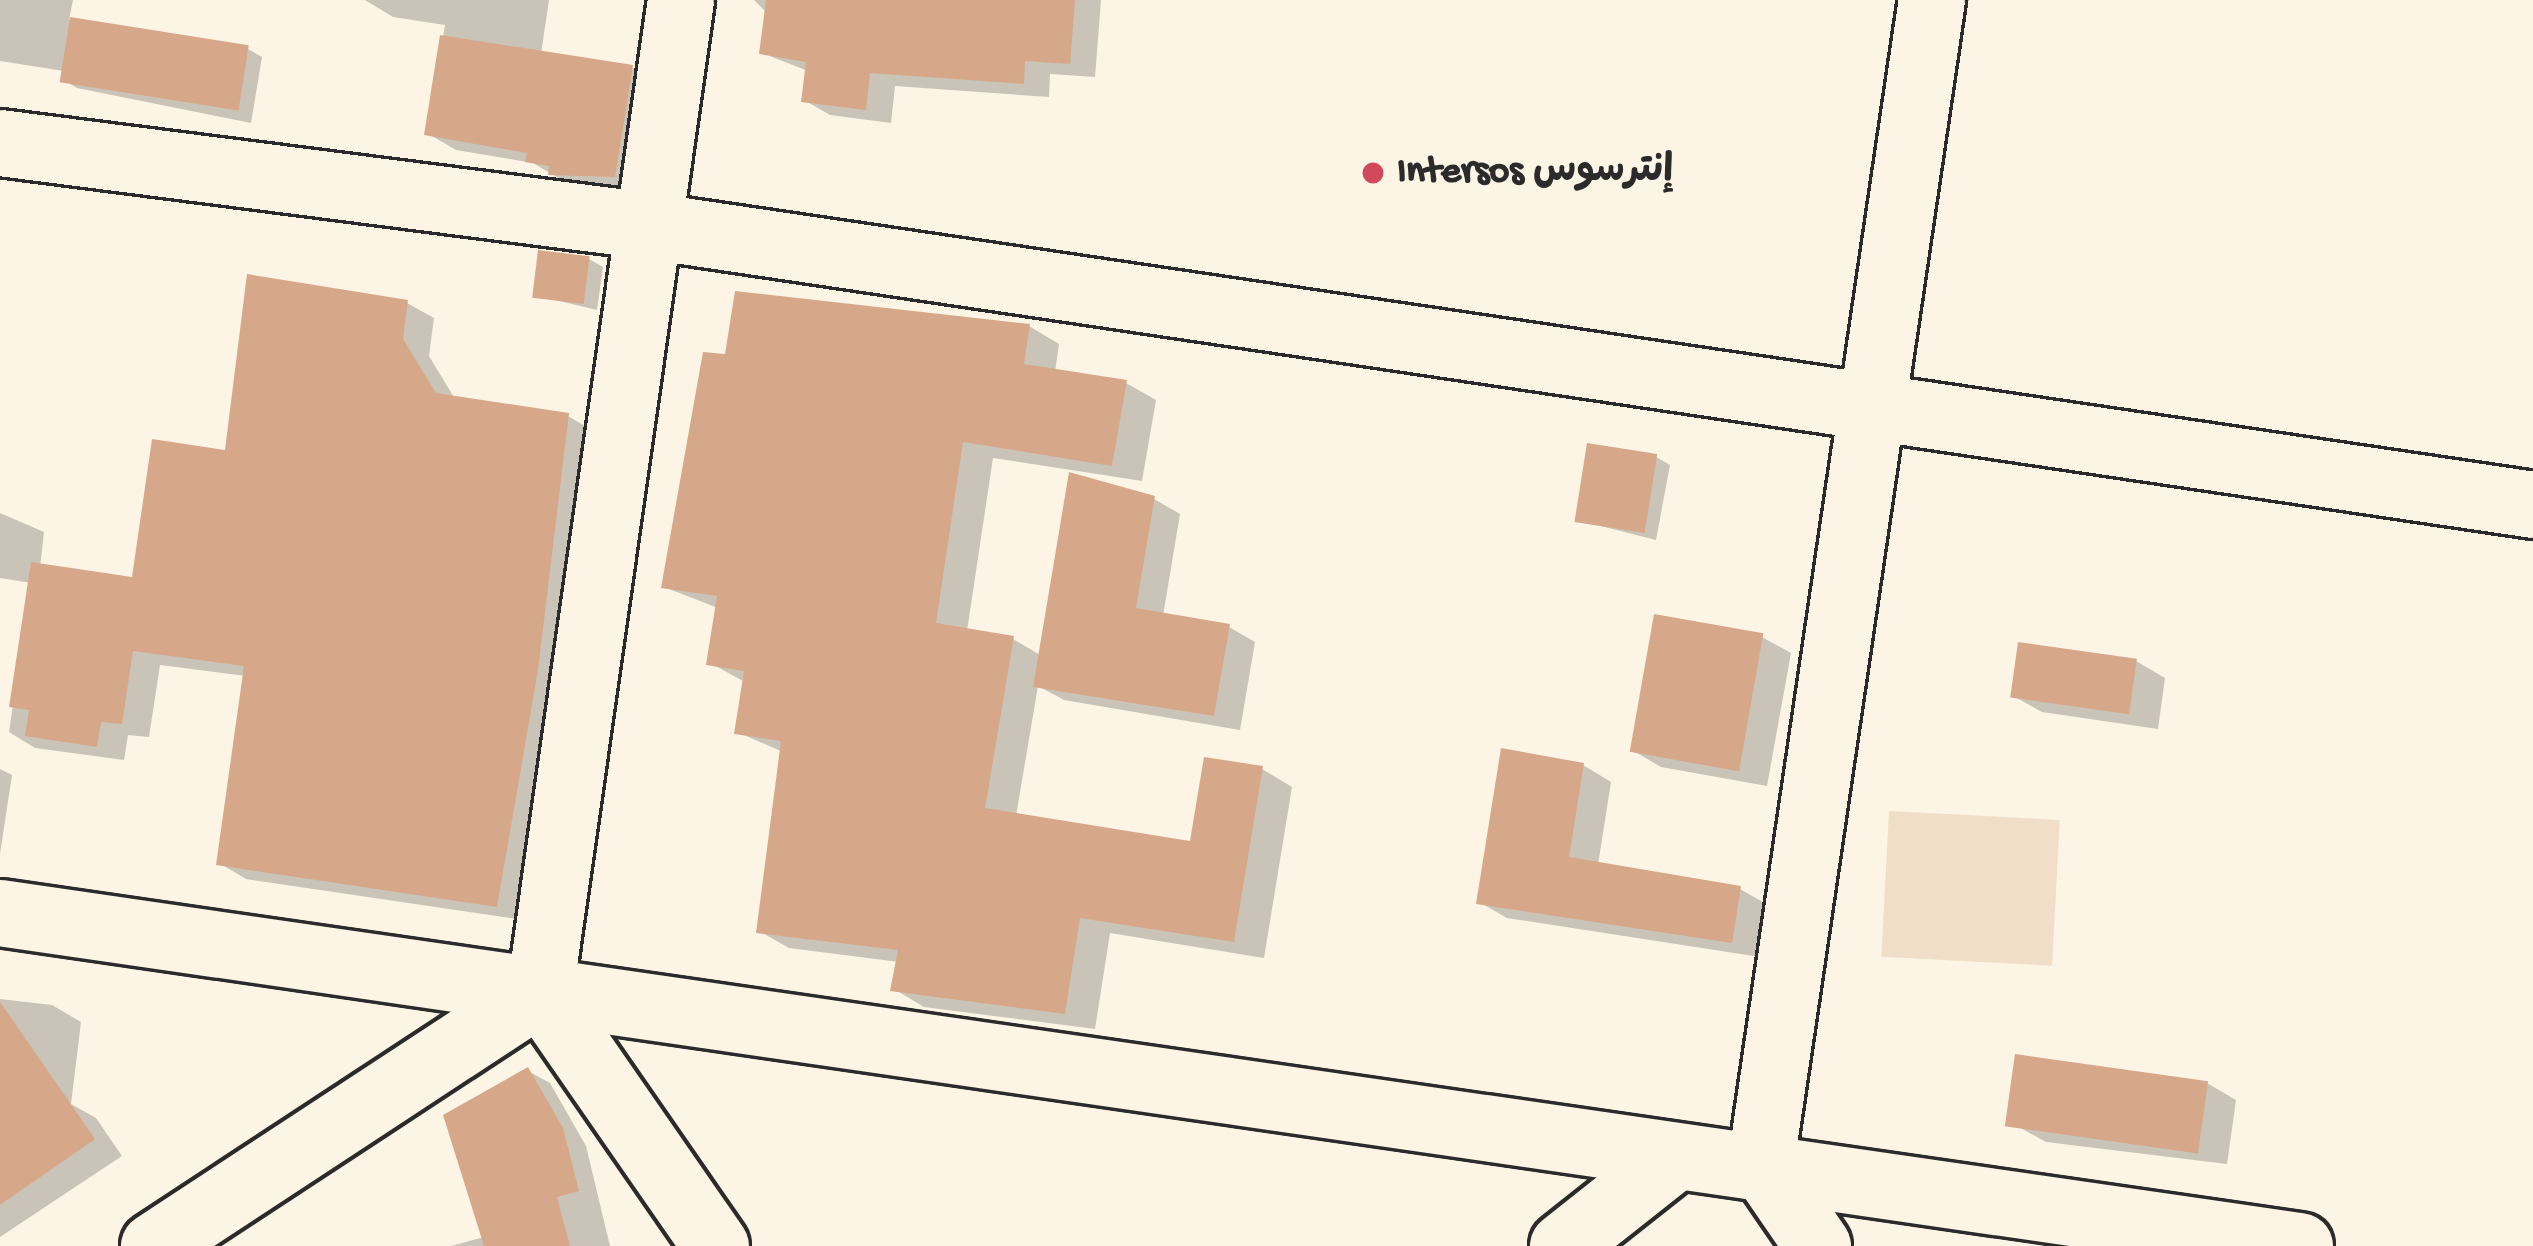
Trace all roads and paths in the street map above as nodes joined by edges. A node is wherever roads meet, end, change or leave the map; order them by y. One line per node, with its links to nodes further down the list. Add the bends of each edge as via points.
1 (681, 0): 4 (street)
2 (1932, 0): 5 (street)
3 (0, 142): 4 (street)
4 (649, 226): 5 (street); 8 (street)
5 (1867, 407): 6 (street); 10 (street)
6 (2533, 505)
7 (0, 913): 8 (street)
8 (540, 992): 9 (street); 11 (street); 12 (street)
9 (1674, 1158): 10 (street); 13 (street)
10 (1761, 1163): 14 (street); 15 (street)
11 (154, 1246)
12 (716, 1246)
13 (1564, 1246)
14 (1818, 1246)
15 (2300, 1246)

